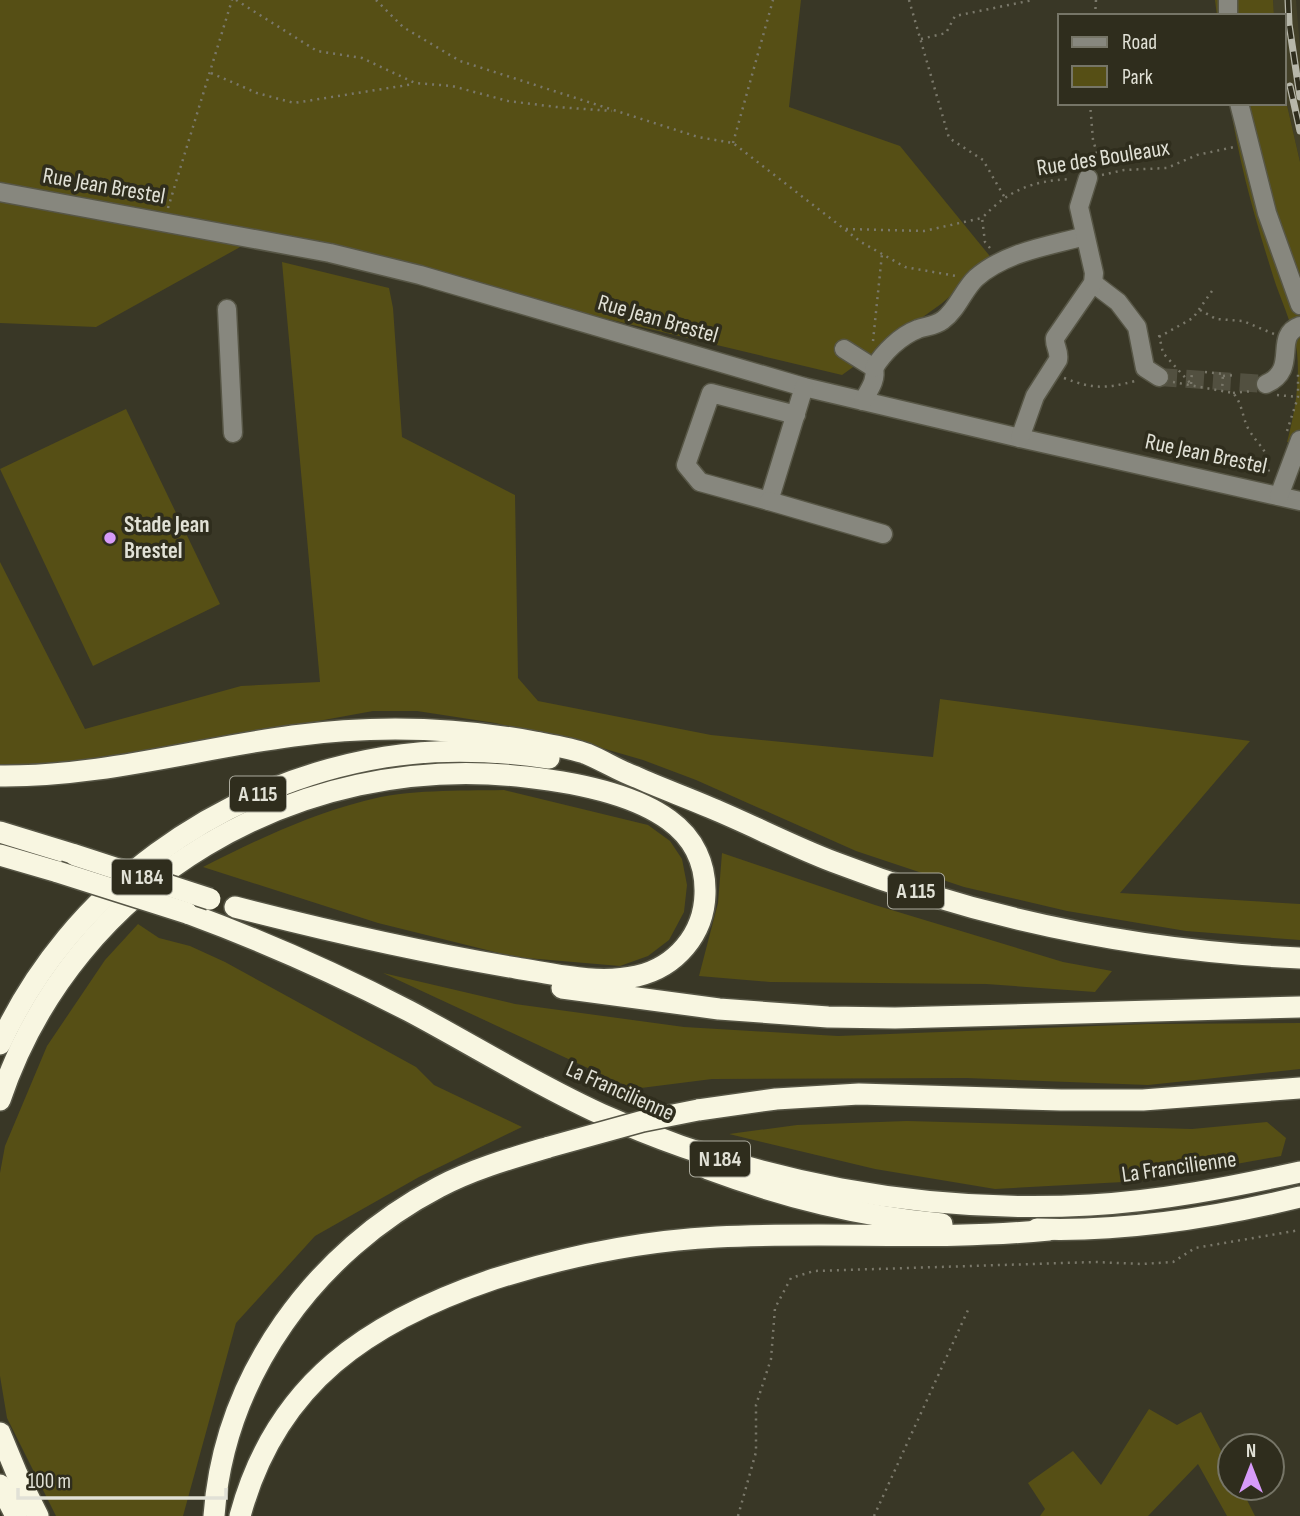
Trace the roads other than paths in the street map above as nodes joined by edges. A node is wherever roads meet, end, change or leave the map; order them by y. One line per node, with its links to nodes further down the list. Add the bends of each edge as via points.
1 (1240, 105): 6 (street, via 1267,213)
2 (1088, 178): 4 (street, via 1079,207)
3 (0, 192): 13 (street, Rue Jean Brestel, via 264,239 420,275)
4 (1085, 236): 5 (street); 10 (street, via 1001,262 974,279 944,320 904,337)
5 (1093, 283): 11 (street, via 1118,302 1137,327 1145,368); 18 (street, via 1055,338 1059,353 1035,396)
6 (1300, 304)
7 (227, 309): 16 (street)
8 (1294, 331): 12 (street, via 1283,370 1278,379)
9 (844, 349): 10 (street)
10 (877, 364): 14 (street)
11 (1155, 379)
12 (1266, 384)
13 (804, 387): 14 (street, Rue Jean Brestel); 15 (street)
14 (863, 401): 18 (street, Rue Jean Brestel)
15 (796, 415): 20 (street); 20 (street, via 711,393 686,465 700,482)
16 (233, 433)
17 (1293, 436): 19 (street)
18 (1020, 438): 19 (street, Rue Jean Brestel)
19 (1278, 486): 21 (street, Rue Jean Brestel)
20 (769, 501): 22 (street)
21 (1300, 501)
22 (883, 534)
23 (616, 769): 24 (highway, via 587,754 540,743 469,732 396,729 289,737 100,770); 28 (highway, A 115, via 832,861 994,915 1102,938 1234,955); 30 (highway, A 115, via 598,771 500,752 418,753 337,767 254,796 181,836 98,904 52,957)
24 (0, 776)
25 (0, 832): 27 (highway, N 184, bridge)
26 (0, 855): 31 (highway, La Francilienne / N 184, bridge, via 234,930 344,978)
27 (235, 907): 29 (highway, N 184, via 464,970 606,996 719,1009 895,1018); 33 (highway, via 488,963 569,977 621,979 655,970 683,950 698,928 705,892 700,857 677,827 650,809 601,791 533,778 450,772 401,776 330,791 258,817 212,840 116,915 47,1001)
28 (1300, 958)
29 (1300, 1007)
30 (0, 1044)
31 (483, 1053): 34 (highway, La Francilienne / N 184, via 595,1111 676,1144 791,1178 868,1194 982,1205 1092,1205 1200,1192); 36 (highway, via 625,1135 788,1197 871,1216)
32 (1300, 1088): 43 (highway, bridge, via 1143,1100 859,1094 776,1099 643,1121 474,1172 412,1201 368,1233 310,1287 279,1329 242,1398 226,1448)
33 (0, 1100)
34 (1300, 1171)
35 (1300, 1198): 36 (highway, via 1152,1225)
36 (1049, 1230): 44 (highway, via 686,1239 569,1258 473,1287 397,1319 330,1365 277,1430)
37 (0, 1433): 42 (highway)
38 (0, 1485): 41 (highway)
39 (0, 1510): 40 (highway)
40 (3, 1516)
41 (16, 1516)
42 (38, 1516)
43 (214, 1516)
44 (240, 1516)

